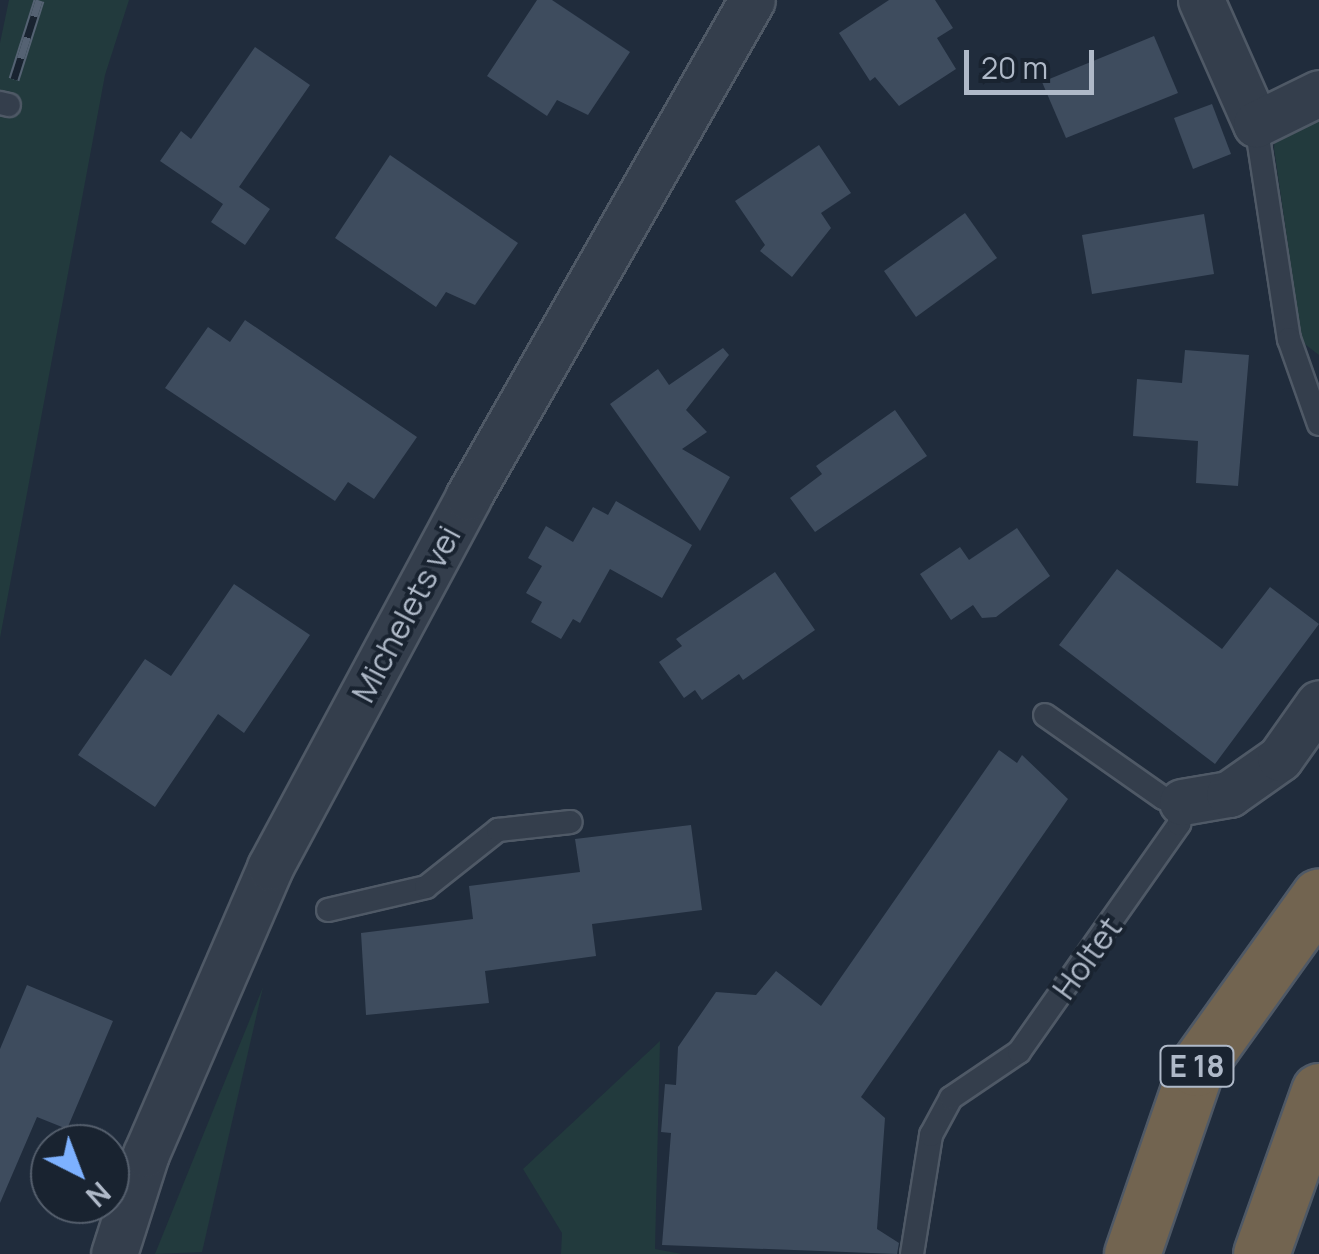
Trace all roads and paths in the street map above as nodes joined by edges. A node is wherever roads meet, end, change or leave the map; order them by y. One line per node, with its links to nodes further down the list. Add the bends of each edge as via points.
1 (752, 0): 13 (street, Michelets vei, via 477,480 270,868 146,1154)
2 (1201, 0): 4 (street)
3 (1319, 93): 4 (street)
4 (1256, 124): 5 (lane, via 1289,339)
5 (1319, 424)
6 (1319, 703): 8 (street, via 1280,758 1229,794)
7 (1044, 715): 8 (lane, via 1163,798)
8 (1182, 802): 14 (lane, Holtet, via 1157,862 1019,1052 950,1098 930,1136)
9 (572, 822): 11 (lane, via 498,830 426,887)
10 (1319, 896): 15 (highway, E 18, via 1196,1068)
11 (328, 910)
12 (1319, 1091): 16 (highway)
13 (114, 1254)
14 (912, 1254)
15 (1132, 1254)
16 (1261, 1254)

